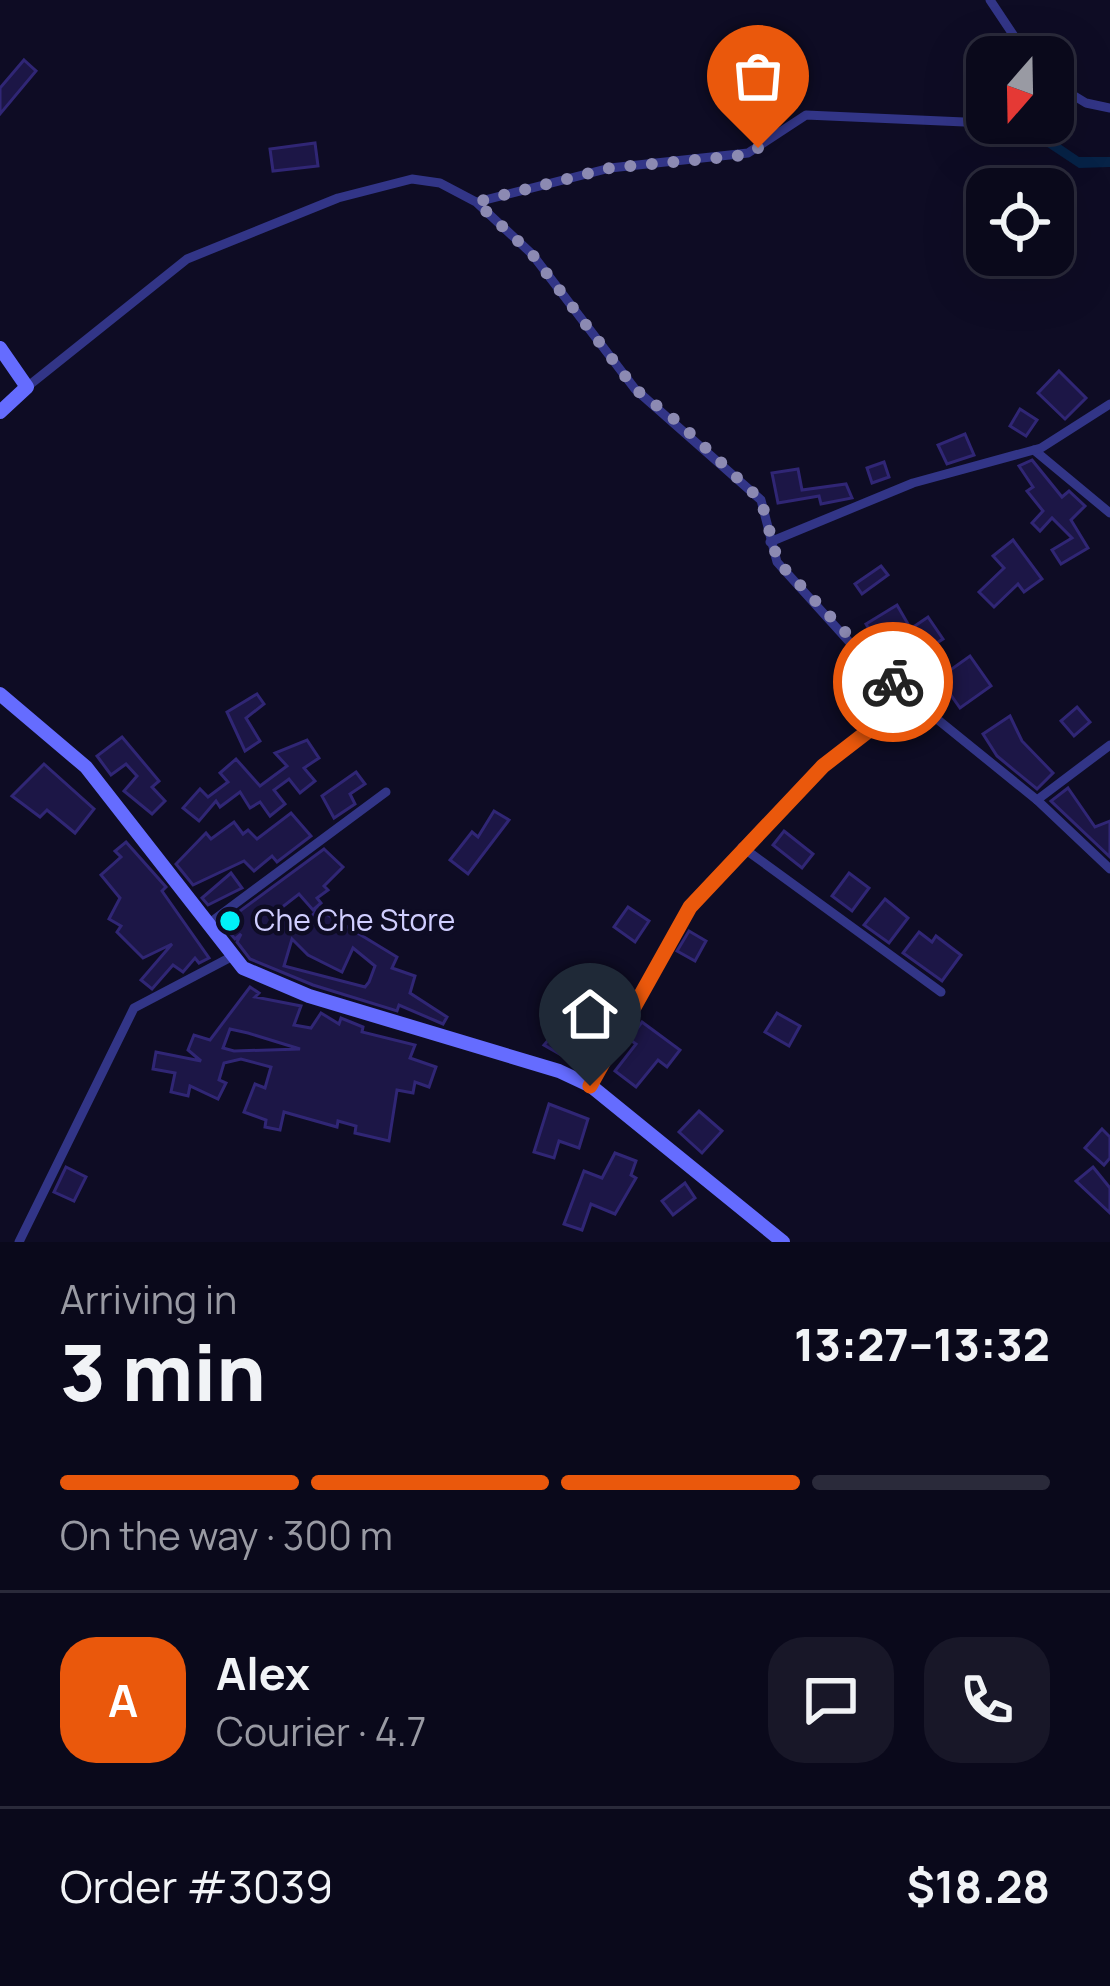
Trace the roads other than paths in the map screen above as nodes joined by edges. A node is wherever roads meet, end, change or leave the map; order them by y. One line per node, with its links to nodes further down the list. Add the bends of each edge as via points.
1 (990, 0): 2 (street)
2 (1014, 36)
3 (1074, 96): 4 (street)
4 (1110, 108)
5 (966, 121): 6 (street, via 806,115 748,153 610,168)
6 (476, 202): 8 (street, via 412,179 295,212 187,259); 13 (street, via 532,254 635,389 761,500)
7 (0, 348): 8 (street)
8 (27, 387): 10 (street)
9 (1110, 404): 11 (street)
10 (0, 412)
11 (1034, 450): 12 (street); 13 (street, via 913,483)
12 (1110, 513)
13 (770, 542): 15 (street, via 793,581)
14 (0, 694): 21 (street, via 86,767)
15 (911, 698): 18 (street); 19 (street, via 823,766)
16 (1110, 745): 18 (street)
17 (386, 792): 21 (street)
18 (1037, 800): 20 (street)
19 (742, 847): 23 (street); 24 (street, via 690,907)
20 (1110, 869)
21 (208, 924): 22 (street)
22 (231, 957): 24 (street, via 309,996); 25 (street, via 134,1008)
23 (941, 992)
24 (590, 1086): 26 (street)
25 (19, 1242)
26 (783, 1242)

